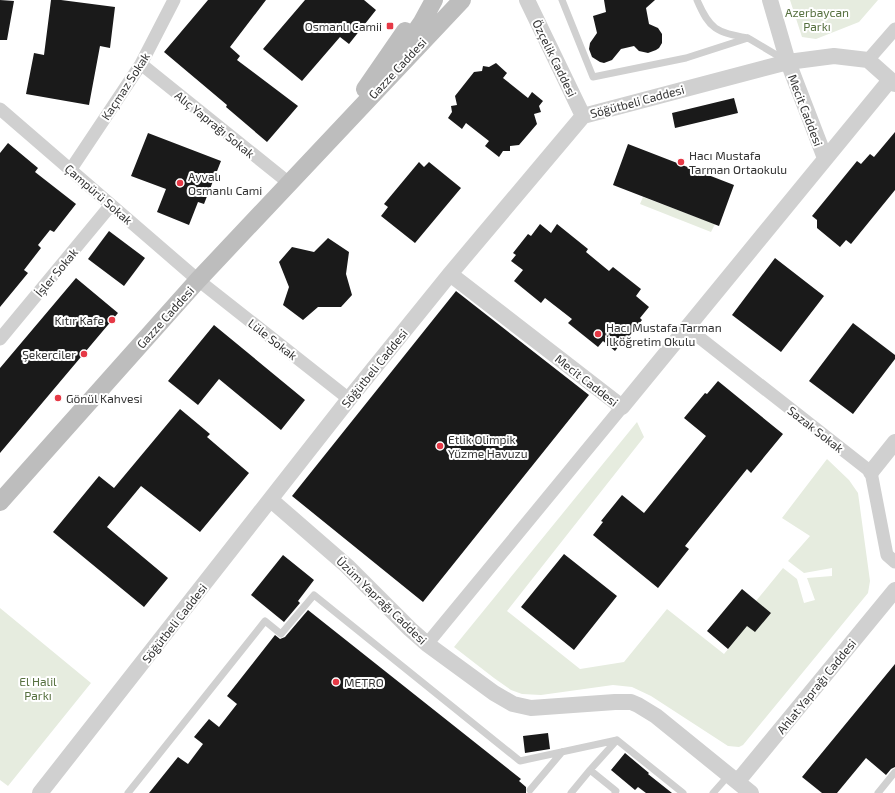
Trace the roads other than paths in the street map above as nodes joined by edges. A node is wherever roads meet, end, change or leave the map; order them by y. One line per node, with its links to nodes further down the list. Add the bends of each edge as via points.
1 (174, 0): 13 (street, Kaçmaz Sokak)
2 (421, 0): 17 (main road, Gazze Caddesi, via 410,23)
3 (434, 0): 17 (main road, Gazze Caddesi, via 396,59)
4 (462, 0): 17 (main road, Gazze Caddesi)
5 (527, 0): 16 (street, Özçelik Caddesi)
6 (562, 0): 10 (lane, via 593,77 686,58)
7 (697, 0): 10 (lane, via 712,27 724,34)
8 (770, 0): 12 (street, Mecit Caddesi)
9 (895, 29): 11 (street)
10 (748, 38): 12 (lane)
11 (868, 60): 12 (street, Söğütbeli Caddesi, via 834,56); 14 (street)
12 (788, 62): 16 (street, Söğütbeli Caddesi); 18 (street, Mecit Caddesi)
13 (142, 64): 19 (street, Kaçmaz Sokak); 20 (street, Alıç Yaprağı Sokak)
14 (892, 82): 18 (street, Mecit Caddesi)
15 (0, 109): 19 (street, Çampürü Sokak)
16 (583, 116): 22 (street, Söğütbeli Caddesi)
17 (333, 136): 20 (main road, Gazze Caddesi)
18 (825, 158): 24 (street, Mecit Caddesi)
19 (71, 169): 21 (street, Çampürü Sokak)
20 (289, 183): 23 (main road, Gazze Caddesi)
21 (111, 205): 23 (street, Çampürü Sokak); 25 (street, İşler Sokak)
22 (450, 274): 26 (street, Söğütbeli Caddesi); 27 (street, Mecit Caddesi)
23 (198, 280): 26 (street, Lüle Sokak); 31 (main road, Gazze Caddesi)
24 (686, 327): 27 (street, Mecit Caddesi); 29 (street, Sazak Sokak)
25 (0, 338)
26 (349, 399): 30 (street, Söğütbeli Caddesi)
27 (622, 407): 34 (street)
28 (895, 442): 29 (street)
29 (871, 472): 32 (street, via 887,555)
30 (271, 500): 34 (street, Üzüm Yaprağı Caddesi, via 347,566); 41 (street, Söğütbeli Caddesi)
31 (0, 502)
32 (895, 562)
33 (895, 590): 39 (street, Ahlat Yaprağı Caddesi)
34 (427, 644): 39 (street, Üzüm Yaprağı Caddesi, via 513,704 542,708 616,702 631,702 638,705 656,716)
35 (617, 740): 36 (lane); 37 (lane); 45 (lane)
36 (562, 752): 40 (lane); 42 (lane, via 520,761 314,595 281,634 265,621)
37 (590, 770): 43 (lane); 44 (lane, via 616,791)
38 (895, 772): 48 (lane)
39 (733, 778): 46 (lane); 47 (street, Üzüm Yaprağı Caddesi)
40 (530, 790)
41 (40, 793)
42 (128, 793)
43 (571, 793)
44 (615, 793)
45 (683, 793)
46 (713, 793)
47 (751, 793)
48 (878, 793)

